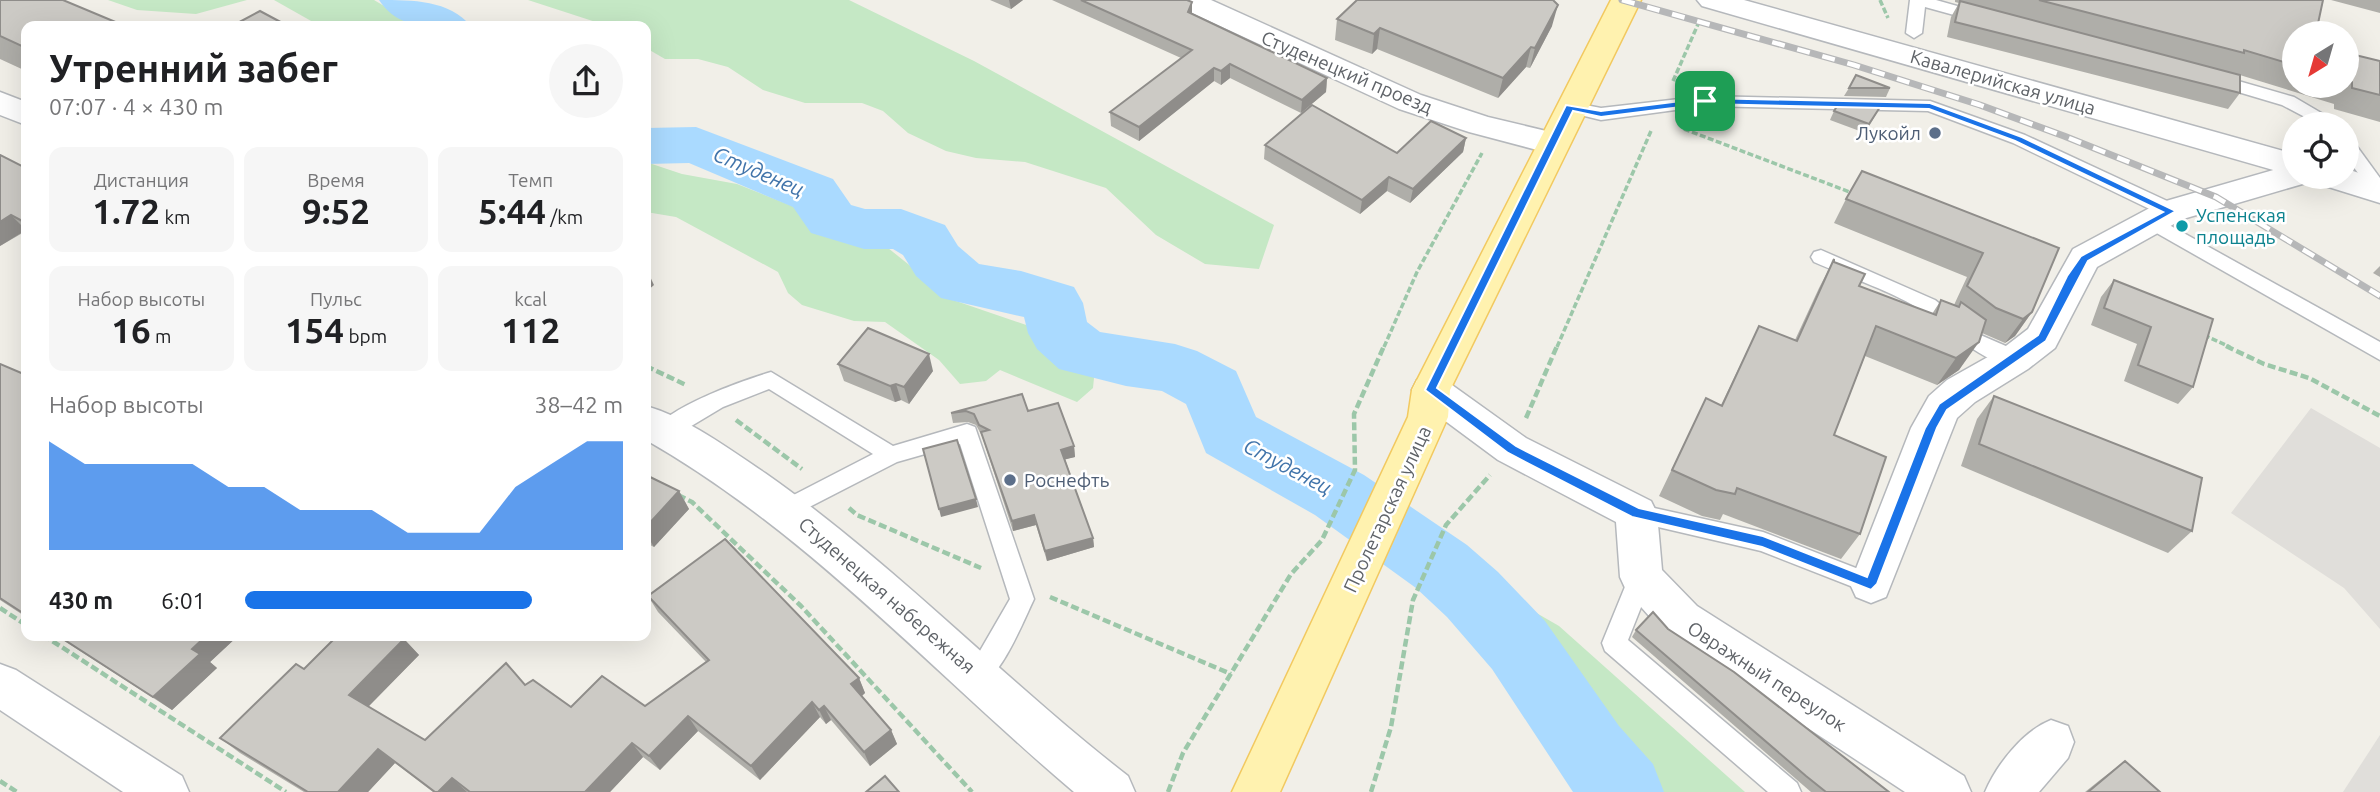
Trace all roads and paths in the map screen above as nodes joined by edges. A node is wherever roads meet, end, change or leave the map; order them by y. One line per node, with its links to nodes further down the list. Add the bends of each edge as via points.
1 (1187, 0): 14 (street, Студенецкий проезд, via 1410,103)
2 (1626, 0): 9 (main road, Пролетарская улица)
3 (1918, 0): 5 (lane); 6 (lane)
4 (1707, 5): 12 (path); 15 (street, Кавалерийская улица)
5 (1998, 22)
6 (1914, 33)
7 (2201, 76): 11 (lane)
8 (0, 102): 10 (street)
9 (1570, 107): 12 (lane, via 1601,114); 14 (main road, Пролетарская улица)
10 (21, 112)
11 (2308, 112)
12 (1660, 113): 20 (path); 21 (lane, via 1705,101 1930,106 2019,139); 31 (path)
13 (1488, 143): 43 (path, via 1417,272 1354,414 1355,470 1322,540 1291,574)
14 (1552, 143): 28 (main road, Пролетарская улица)
15 (2282, 162)
16 (2359, 162): 19 (lane)
17 (2282, 179): 21 (street)
18 (2359, 185): 19 (street)
19 (2380, 192)
20 (1864, 197)
21 (2162, 217): 24 (lane); 25 (street, via 2085,258 2042,338)
22 (1821, 257): 25 (lane, via 1928,305 1971,339)
23 (2194, 330): 29 (path, via 2264,364 2309,378)
24 (2380, 352)
25 (2015, 359): 39 (street, via 1943,407)
26 (651, 368): 27 (path)
27 (710, 401): 30 (lane); 32 (lane, via 771,380); 33 (path)
28 (1430, 403): 31 (street); 54 (main road, Пролетарская улица)
29 (2380, 416)
30 (656, 426): 35 (street, Студенецкая набережная)
31 (1512, 449): 36 (street); 55 (path, via 1446,525 1413,600 1391,727)
32 (891, 456): 33 (lane); 38 (lane, via 967,433)
33 (830, 489): 35 (lane); 38 (path, via 857,515)
34 (669, 490): 51 (path, via 692,502 801,606)
35 (788, 509): 44 (street, Студенецкая набережная)
36 (1636, 513): 37 (street); 39 (lane, via 1763,542)
37 (1641, 577): 56 (lane, via 1614,643); 57 (street, Овражный переулок, via 1681,620)
38 (1017, 583): 43 (path); 44 (lane, via 1022,599)
39 (1871, 584)
40 (0, 608): 41 (path)
41 (21, 622)
42 (52, 641): 50 (path)
43 (1231, 674): 53 (path, via 1183,753)
44 (978, 675): 52 (street, Студенецкая набережная, via 1065,757)
45 (0, 685): 49 (street)
46 (2052, 742): 58 (street)
47 (0, 781): 48 (path)
48 (17, 792)
49 (165, 792)
50 (286, 792)
51 (972, 792)
52 (1111, 792)
53 (1168, 792)
54 (1256, 792)
55 (1371, 792)
56 (1788, 792)
57 (1947, 792)
58 (2009, 792)

